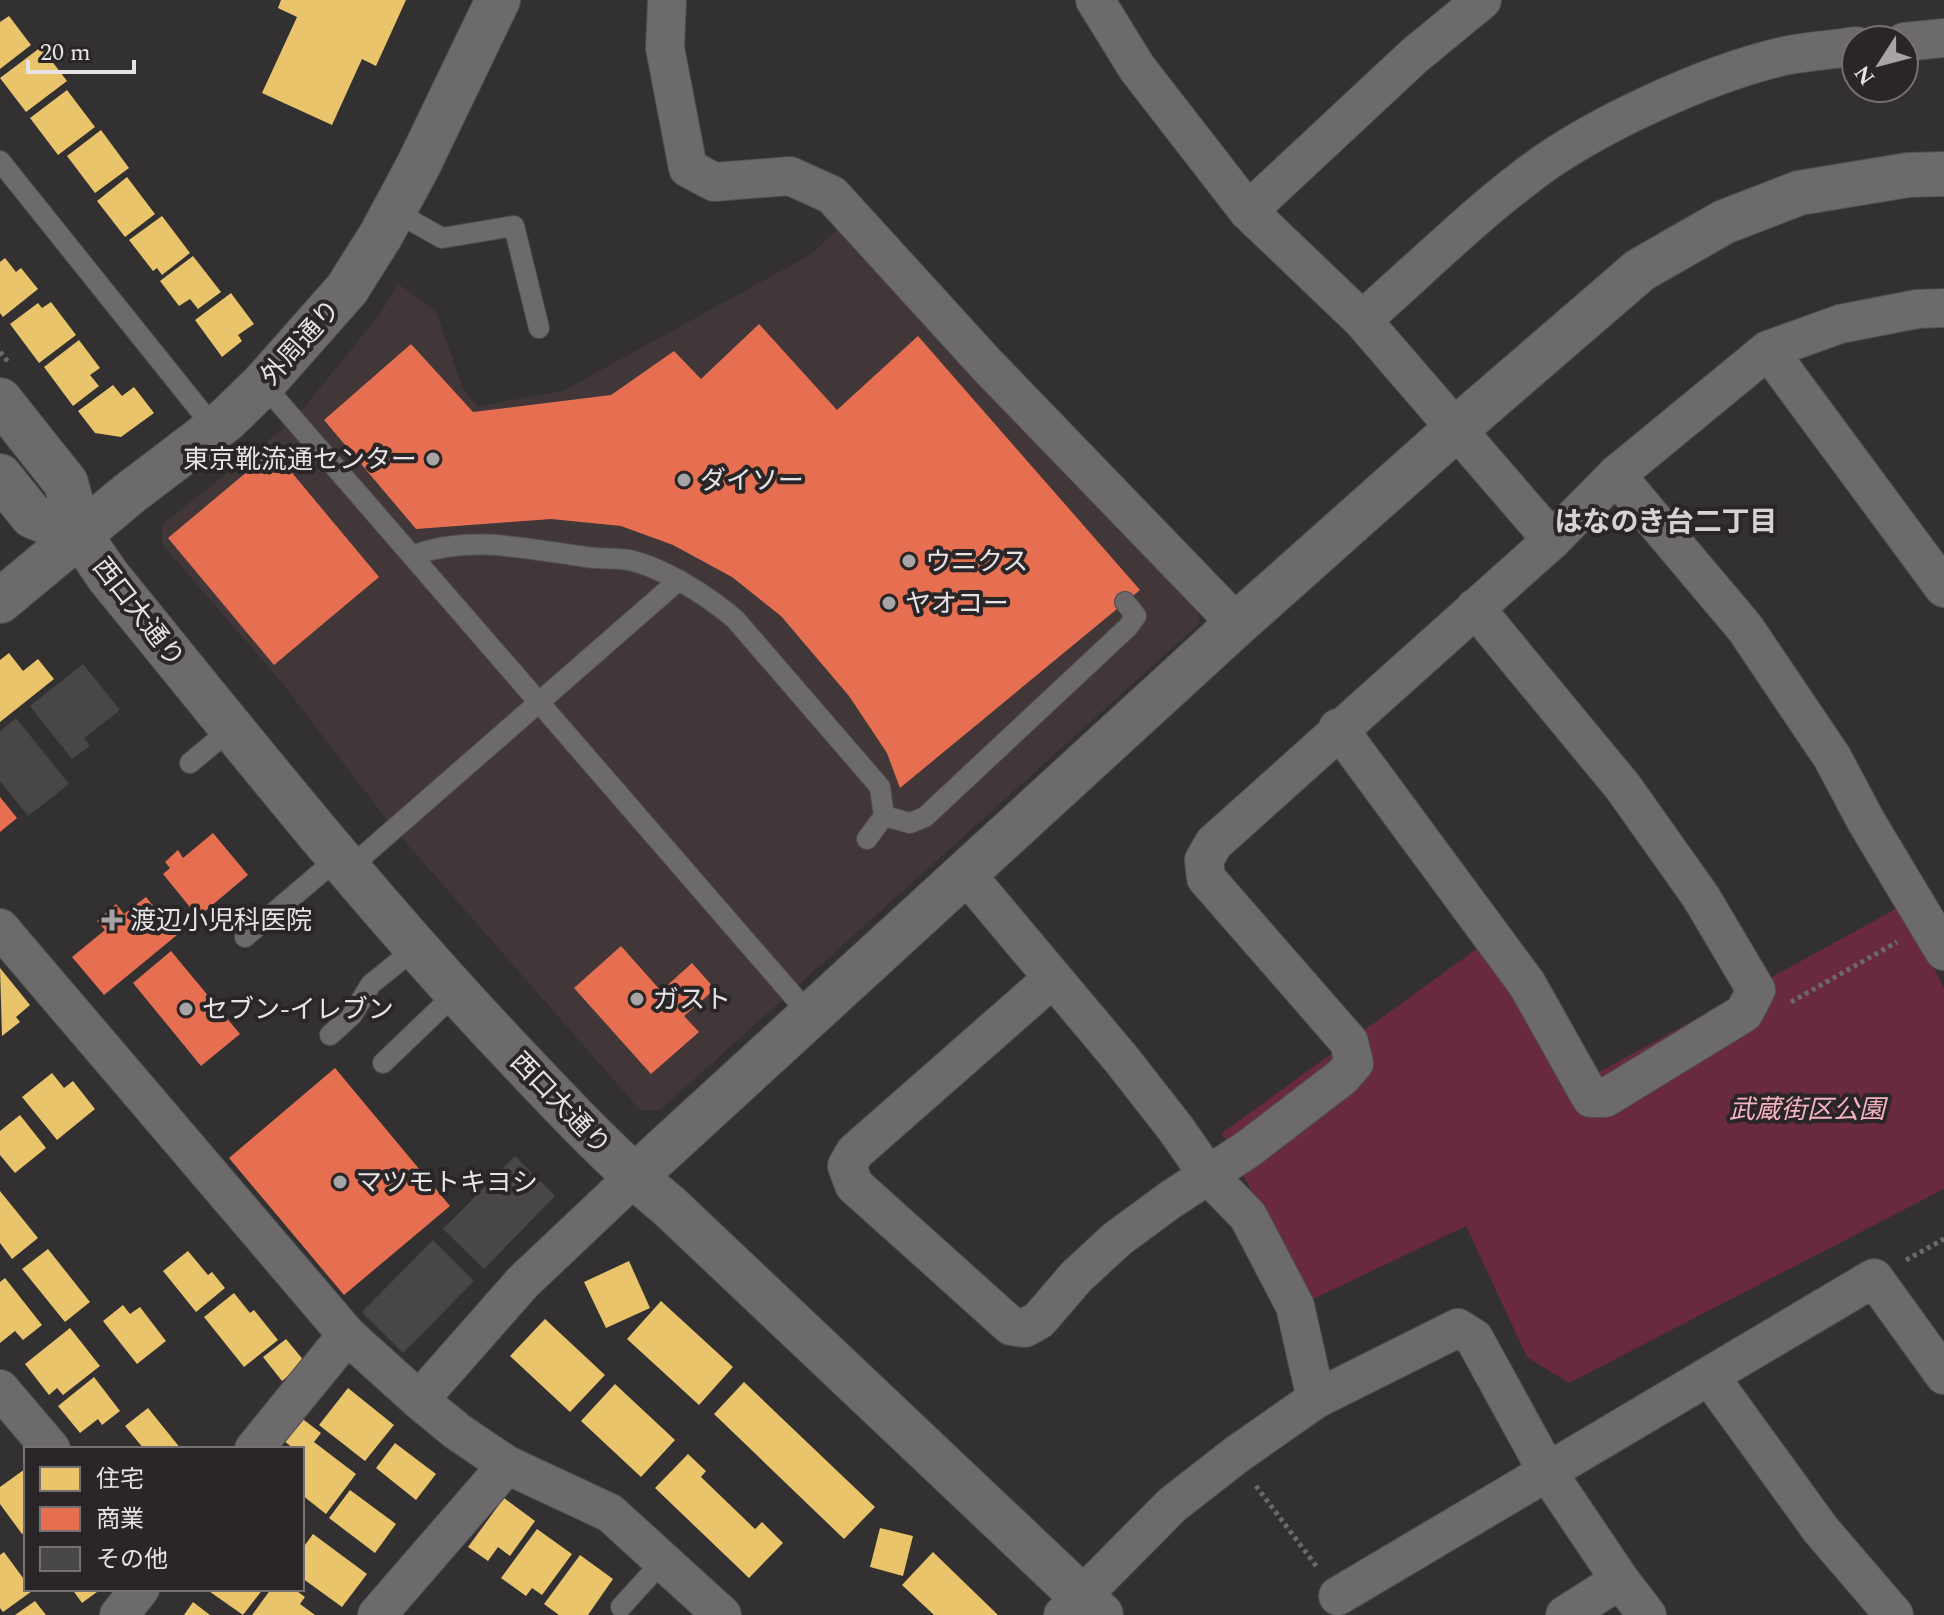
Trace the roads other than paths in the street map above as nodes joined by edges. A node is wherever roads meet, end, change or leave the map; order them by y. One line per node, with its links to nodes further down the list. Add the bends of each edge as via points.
1 (498, 0): 10 (street, 外周通り)
2 (667, 0): 30 (street, via 665,48 688,168 714,182 790,176 832,195 986,364)
3 (1095, 0): 11 (street, via 1137,68)
4 (1482, 0): 11 (street)
5 (1944, 38): 6 (street)
6 (1920, 40)
7 (1840, 48): 13 (street, via 1784,56 1724,75 1595,133 1528,175)
8 (0, 161): 18 (lane)
9 (1944, 174): 19 (street, via 1799,193 1724,222 1640,270)
10 (394, 211): 14 (lane, via 442,238 514,226); 17 (street, 外周通り, via 347,289)
11 (1248, 211): 13 (street)
12 (1944, 308): 15 (street, via 1840,324)
13 (1362, 320): 19 (street)
14 (539, 328)
15 (1768, 350): 20 (street); 26 (street)
16 (5, 382): 22 (street, 西口大通り, via 66,483)
17 (263, 384): 18 (street, 外周通り); 24 (lane)
18 (215, 429): 22 (street, 外周通り)
19 (1456, 429): 23 (street); 30 (street)
20 (1616, 475): 23 (street); 41 (street, via 1745,628 1832,757)
21 (0, 476): 22 (street, 西口大通り, via 32,516)
22 (80, 535): 27 (street, 外周通り); 32 (street, 西口大通り)
23 (1552, 540): 29 (street)
24 (412, 556): 25 (lane, via 437,546 492,543 628,560); 31 (lane)
25 (679, 580): 31 (lane); 35 (lane, via 735,619 793,683 880,787)
26 (1944, 588)
27 (0, 601)
28 (1125, 602): 35 (lane, via 1136,616 1128,627 925,817 910,823)
29 (1475, 608): 33 (street); 33 (street, via 1623,787 1701,897 1756,990 1744,1013 1616,1092 1591,1098 1527,984)
30 (1237, 624): 38 (street)
31 (539, 702): 37 (lane); 45 (lane)
32 (232, 728): 34 (lane); 37 (street, 西口大通り)
33 (1338, 728): 48 (street, via 1214,843 1204,860 1206,878 1349,1042 1354,1063)
34 (190, 763)
35 (884, 816): 36 (lane)
36 (867, 839)
37 (342, 865): 40 (lane); 42 (street, 西口大通り)
38 (965, 873): 43 (street); 45 (street)
39 (5, 921): 50 (street, via 56,997 198,1145)
40 (245, 937)
41 (1937, 938)
42 (416, 948): 44 (street, 西口大通り); 46 (lane, via 371,984 352,1015)
43 (1053, 978): 48 (street); 48 (street, via 855,1152 847,1166 854,1185 1011,1326 1025,1328 1117,1239)
44 (456, 993): 47 (lane); 49 (street, 西口大通り)
45 (810, 1015): 49 (street)
46 (330, 1035)
47 (383, 1063)
48 (1208, 1175): 54 (street, via 1248,1216 1295,1306)
49 (634, 1177): 55 (street, via 523,1282); 65 (street, 西口大通り)
50 (347, 1335): 55 (street); 57 (street)
51 (1944, 1375): 52 (street, via 1874,1278)
52 (1710, 1377): 59 (street); 71 (street, via 1821,1530)
53 (0, 1389): 56 (street)
54 (1316, 1399): 59 (street, via 1458,1328 1474,1338); 65 (street, via 1172,1505)
55 (419, 1400): 58 (street)
56 (49, 1447)
57 (256, 1447)
58 (507, 1465): 60 (street, via 610,1513); 66 (street)
59 (1548, 1473): 61 (street); 63 (street)
60 (663, 1561): 64 (lane); 68 (street)
61 (1620, 1580): 69 (street); 70 (street)
62 (138, 1591): 67 (street)
63 (1338, 1596)
64 (621, 1607)
65 (1081, 1609)
66 (385, 1613)
67 (119, 1615)
68 (722, 1615)
69 (1565, 1615)
70 (1647, 1615)
71 (1894, 1615)

